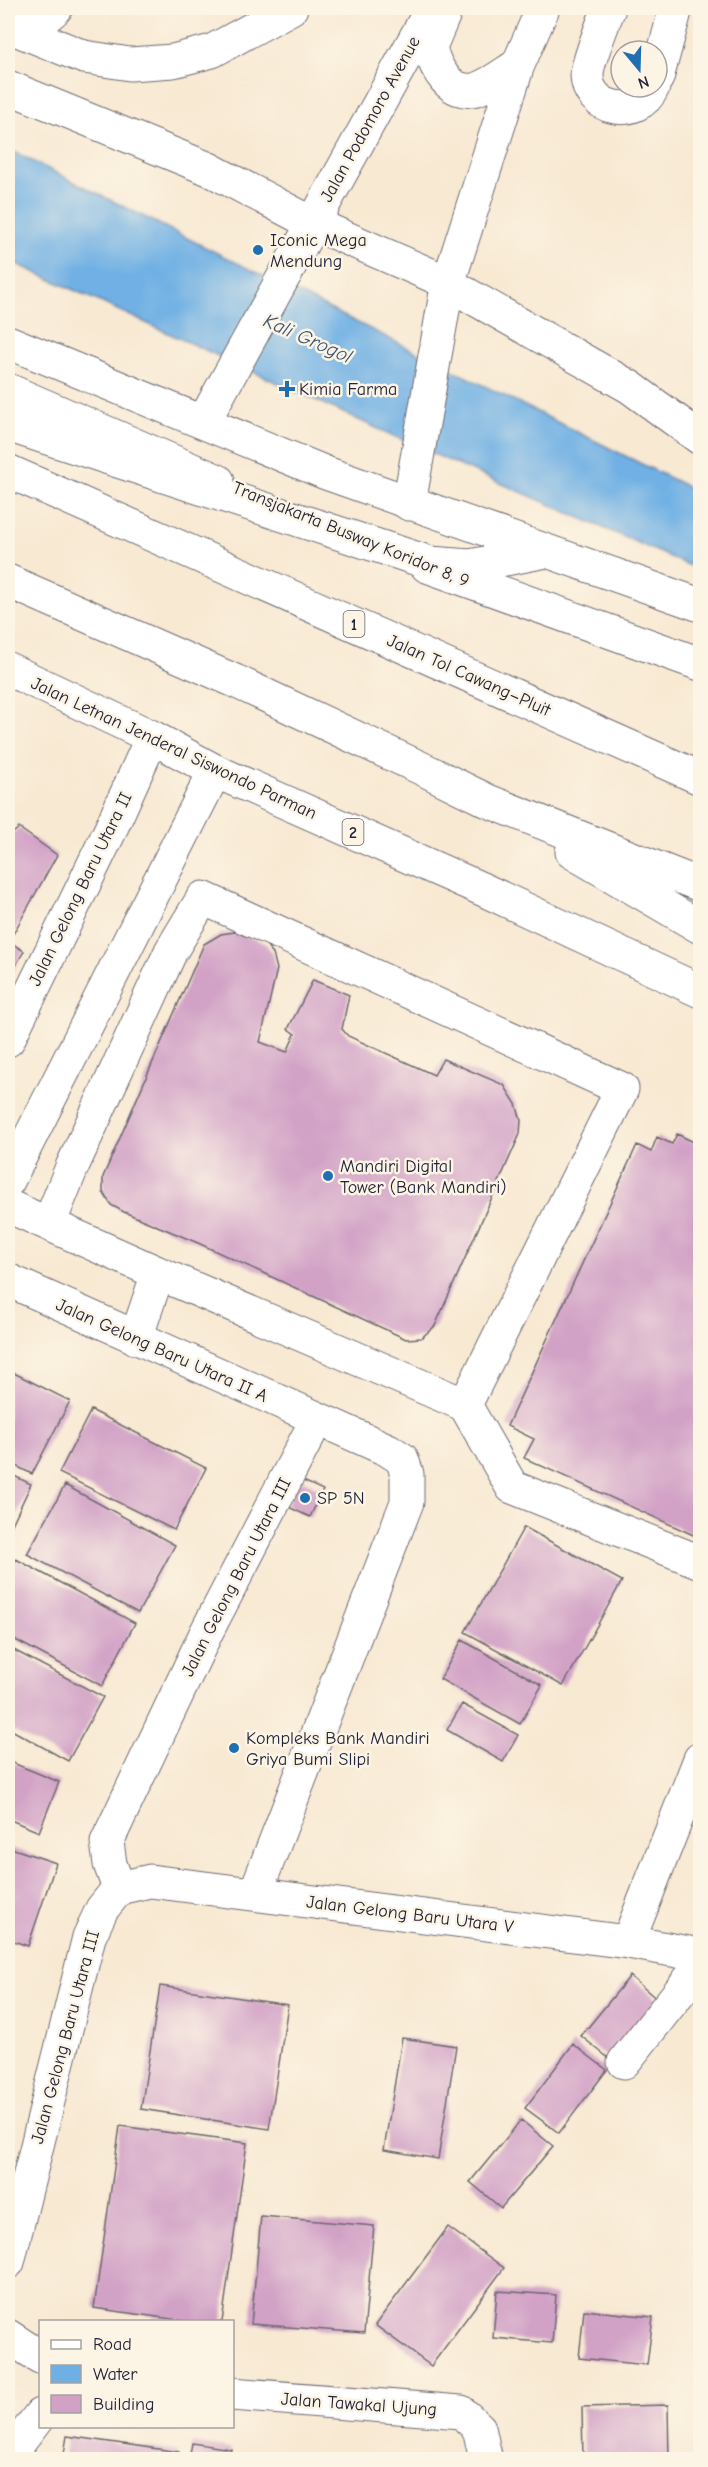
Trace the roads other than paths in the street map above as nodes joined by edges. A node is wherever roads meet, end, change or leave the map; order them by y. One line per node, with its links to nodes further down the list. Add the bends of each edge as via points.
1 (56, 8): 8 (main road, via 35,22)
2 (291, 8): 8 (main road, via 212,51 173,61 130,64 84,57)
3 (432, 8): 13 (main road, Jalan Podomoro Avenue)
4 (446, 8): 10 (main road, Jalan Podomoro Avenue, via 430,47 445,79 454,86 477,89)
5 (543, 8): 10 (main road)
6 (609, 8): 12 (main road, via 587,74 591,89 603,103 616,107 634,107)
7 (676, 8): 9 (main road)
8 (10, 27)
9 (668, 39)
10 (518, 65): 14 (main road)
11 (8, 87): 13 (main road, via 209,169)
12 (646, 99)
13 (311, 224): 14 (main road); 17 (main road, Jalan Podomoro Avenue)
14 (448, 285): 19 (main road, via 630,387); 21 (main road)
15 (8, 342): 17 (main road)
16 (8, 390): 22 (main road, Transjakarta Busway Koridor 8, 9)
17 (204, 421): 21 (main road)
18 (8, 425): 22 (main road)
19 (700, 438)
20 (8, 471): 30 (main road, Jalan Tol Cawang–Pluit / 1)
21 (409, 504): 23 (main road)
22 (381, 548): 23 (main road, via 430,563 470,566); 26 (main road, Transjakarta Busway Koridor 8, 9)
23 (547, 550): 25 (main road)
24 (8, 581): 31 (main road, via 235,681)
25 (700, 605)
26 (700, 664)
27 (8, 669): 28 (main road, Jalan Letnan Jenderal Siswondo Parman / 2)
28 (152, 737): 29 (main road, Jalan Letnan Jenderal Siswondo Parman / 2); 35 (main road, Jalan Gelong Baru Utara II)
29 (215, 771): 34 (main road, Jalan Letnan Jenderal Siswondo Parman / 2); 36 (main road)
30 (700, 778)
31 (488, 801): 32 (main road); 33 (main road)
32 (700, 885)
33 (700, 927)
34 (700, 991)
35 (8, 1040)
36 (8, 1180)
37 (8, 1206): 38 (main road)
38 (49, 1224): 39 (main road); 42 (main road, via 171,951 203,898 622,1089)
39 (158, 1274): 41 (main road); 42 (main road)
40 (8, 1280): 41 (main road, Jalan Gelong Baru Utara II A)
41 (136, 1338): 43 (main road, Jalan Gelong Baru Utara II A)
42 (465, 1405): 44 (main road, via 512,1487)
43 (317, 1419): 46 (main road, Jalan Gelong Baru Utara III, via 207,1631 108,1842 110,1864); 47 (main road, via 402,1459 407,1474 407,1502)
44 (700, 1562)
45 (700, 1758): 48 (main road)
46 (119, 1888): 47 (main road, Jalan Gelong Baru Utara V, via 150,1881); 52 (main road, Jalan Gelong Baru Utara III, via 102,1909 89,1937)
47 (255, 1894): 48 (main road, Jalan Gelong Baru Utara V)
48 (628, 1942): 49 (main road, Jalan Gelong Baru Utara V)
49 (700, 1955)
50 (700, 1966): 51 (main road)
51 (624, 2062)
52 (8, 2262)
53 (8, 2336): 54 (main road)
54 (39, 2356)
55 (234, 2394): 58 (main road, Jalan Tawakal Ujung, via 461,2412 479,2428)
56 (39, 2416): 57 (main road)
57 (8, 2457)
58 (486, 2460)

